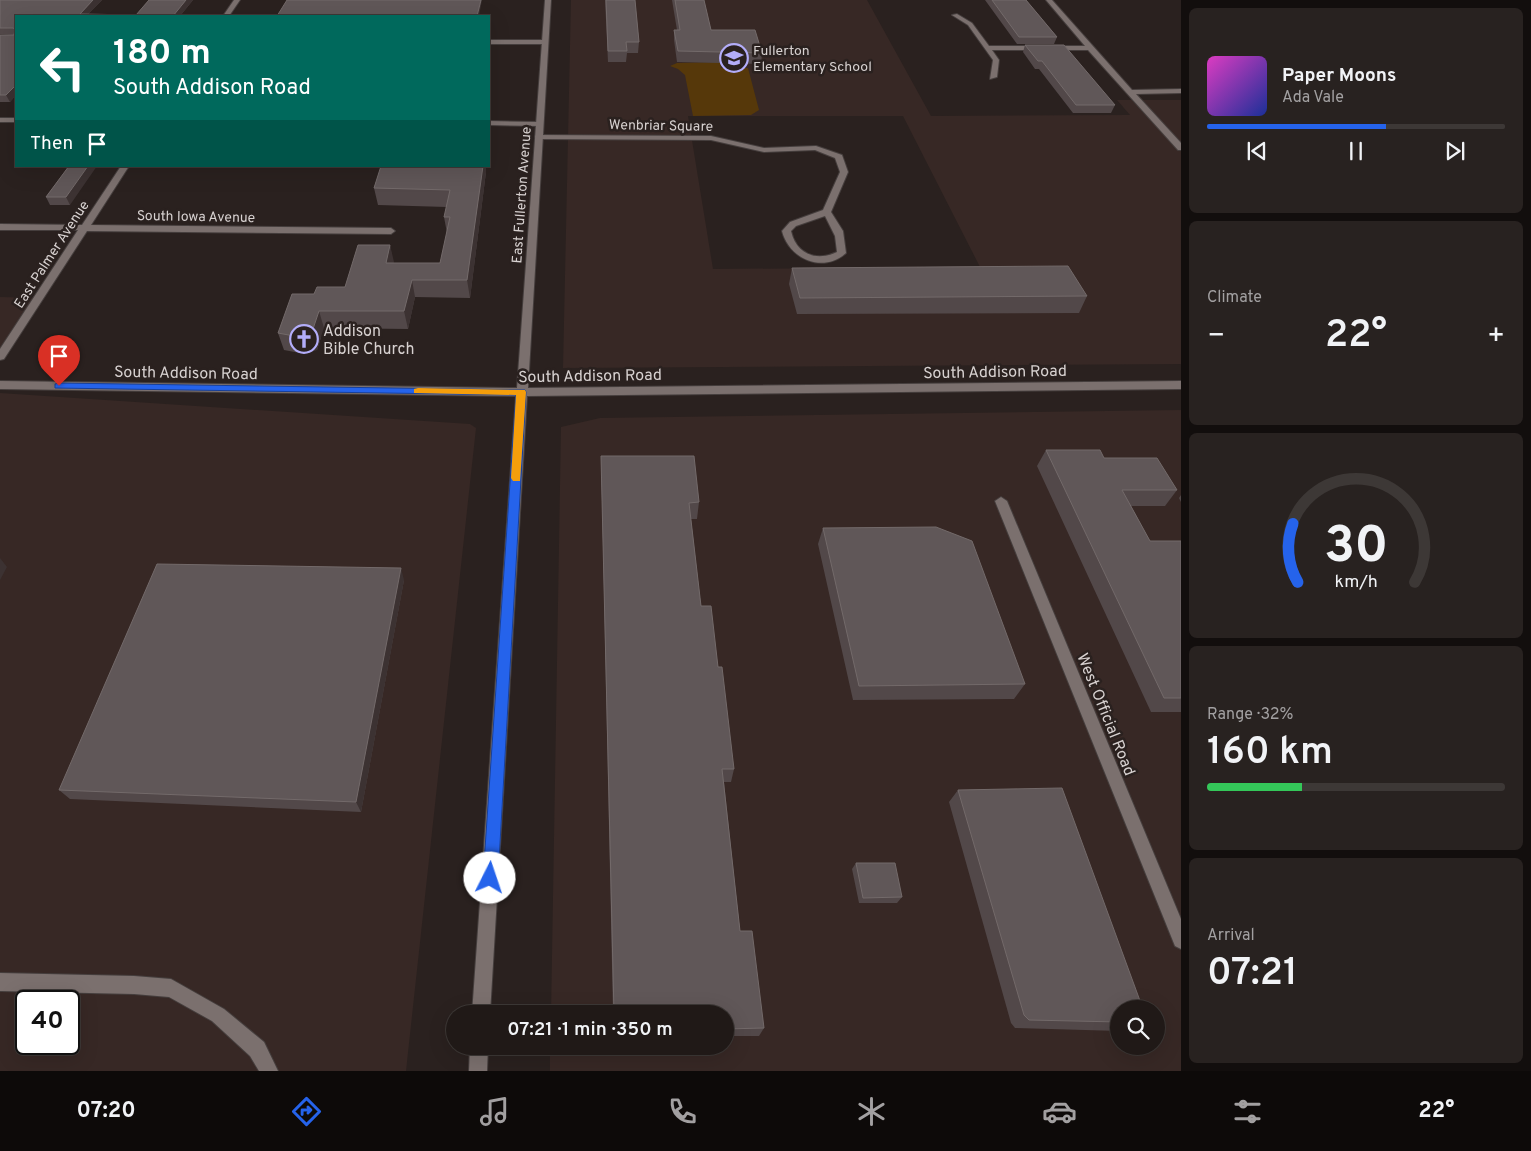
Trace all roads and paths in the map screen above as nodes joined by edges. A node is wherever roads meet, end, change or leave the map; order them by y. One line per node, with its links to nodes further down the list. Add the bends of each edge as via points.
1 (237, 0): 4 (street)
2 (548, 0): 7 (street, East Fullerton Avenue)
3 (1049, 0): 9 (street)
4 (227, 15)
5 (955, 15): 8 (street, via 970,24)
6 (490, 42): 7 (street)
7 (545, 42): 16 (street, East Fullerton Avenue)
8 (988, 48): 9 (street); 10 (street, via 996,60)
9 (1090, 48): 12 (street)
10 (993, 77)
11 (1181, 91): 12 (street)
12 (1131, 92): 18 (street)
13 (0, 120): 14 (street)
14 (15, 120)
15 (490, 123): 16 (street)
16 (539, 124): 17 (street, East Fullerton Avenue)
17 (539, 138): 20 (street, Wenbriar Square, via 711,138 764,150 816,148 839,157 844,172); 27 (street, East Fullerton Avenue)
18 (1181, 148)
19 (124, 167): 22 (street, East Palmer Avenue)
20 (827, 212): 20 (street, via 837,226 841,253 833,259 814,260 798,254 787,241 786,231 793,224)
21 (0, 227): 22 (street, South Iowa Avenue)
22 (83, 229): 23 (street, South Iowa Avenue); 24 (street, East Palmer Avenue)
23 (391, 232)
24 (0, 357)
25 (0, 385): 27 (street, South Addison Road)
26 (1181, 385): 27 (street, South Addison Road)
27 (521, 392): 31 (street, East Fullerton Avenue)
28 (1000, 501): 29 (street, West Official Road)
29 (1181, 940)
30 (0, 982): 33 (street, via 171,988 218,1015 257,1049)
31 (482, 1005)
32 (479, 1055): 34 (street)
33 (269, 1071)
34 (478, 1071)

